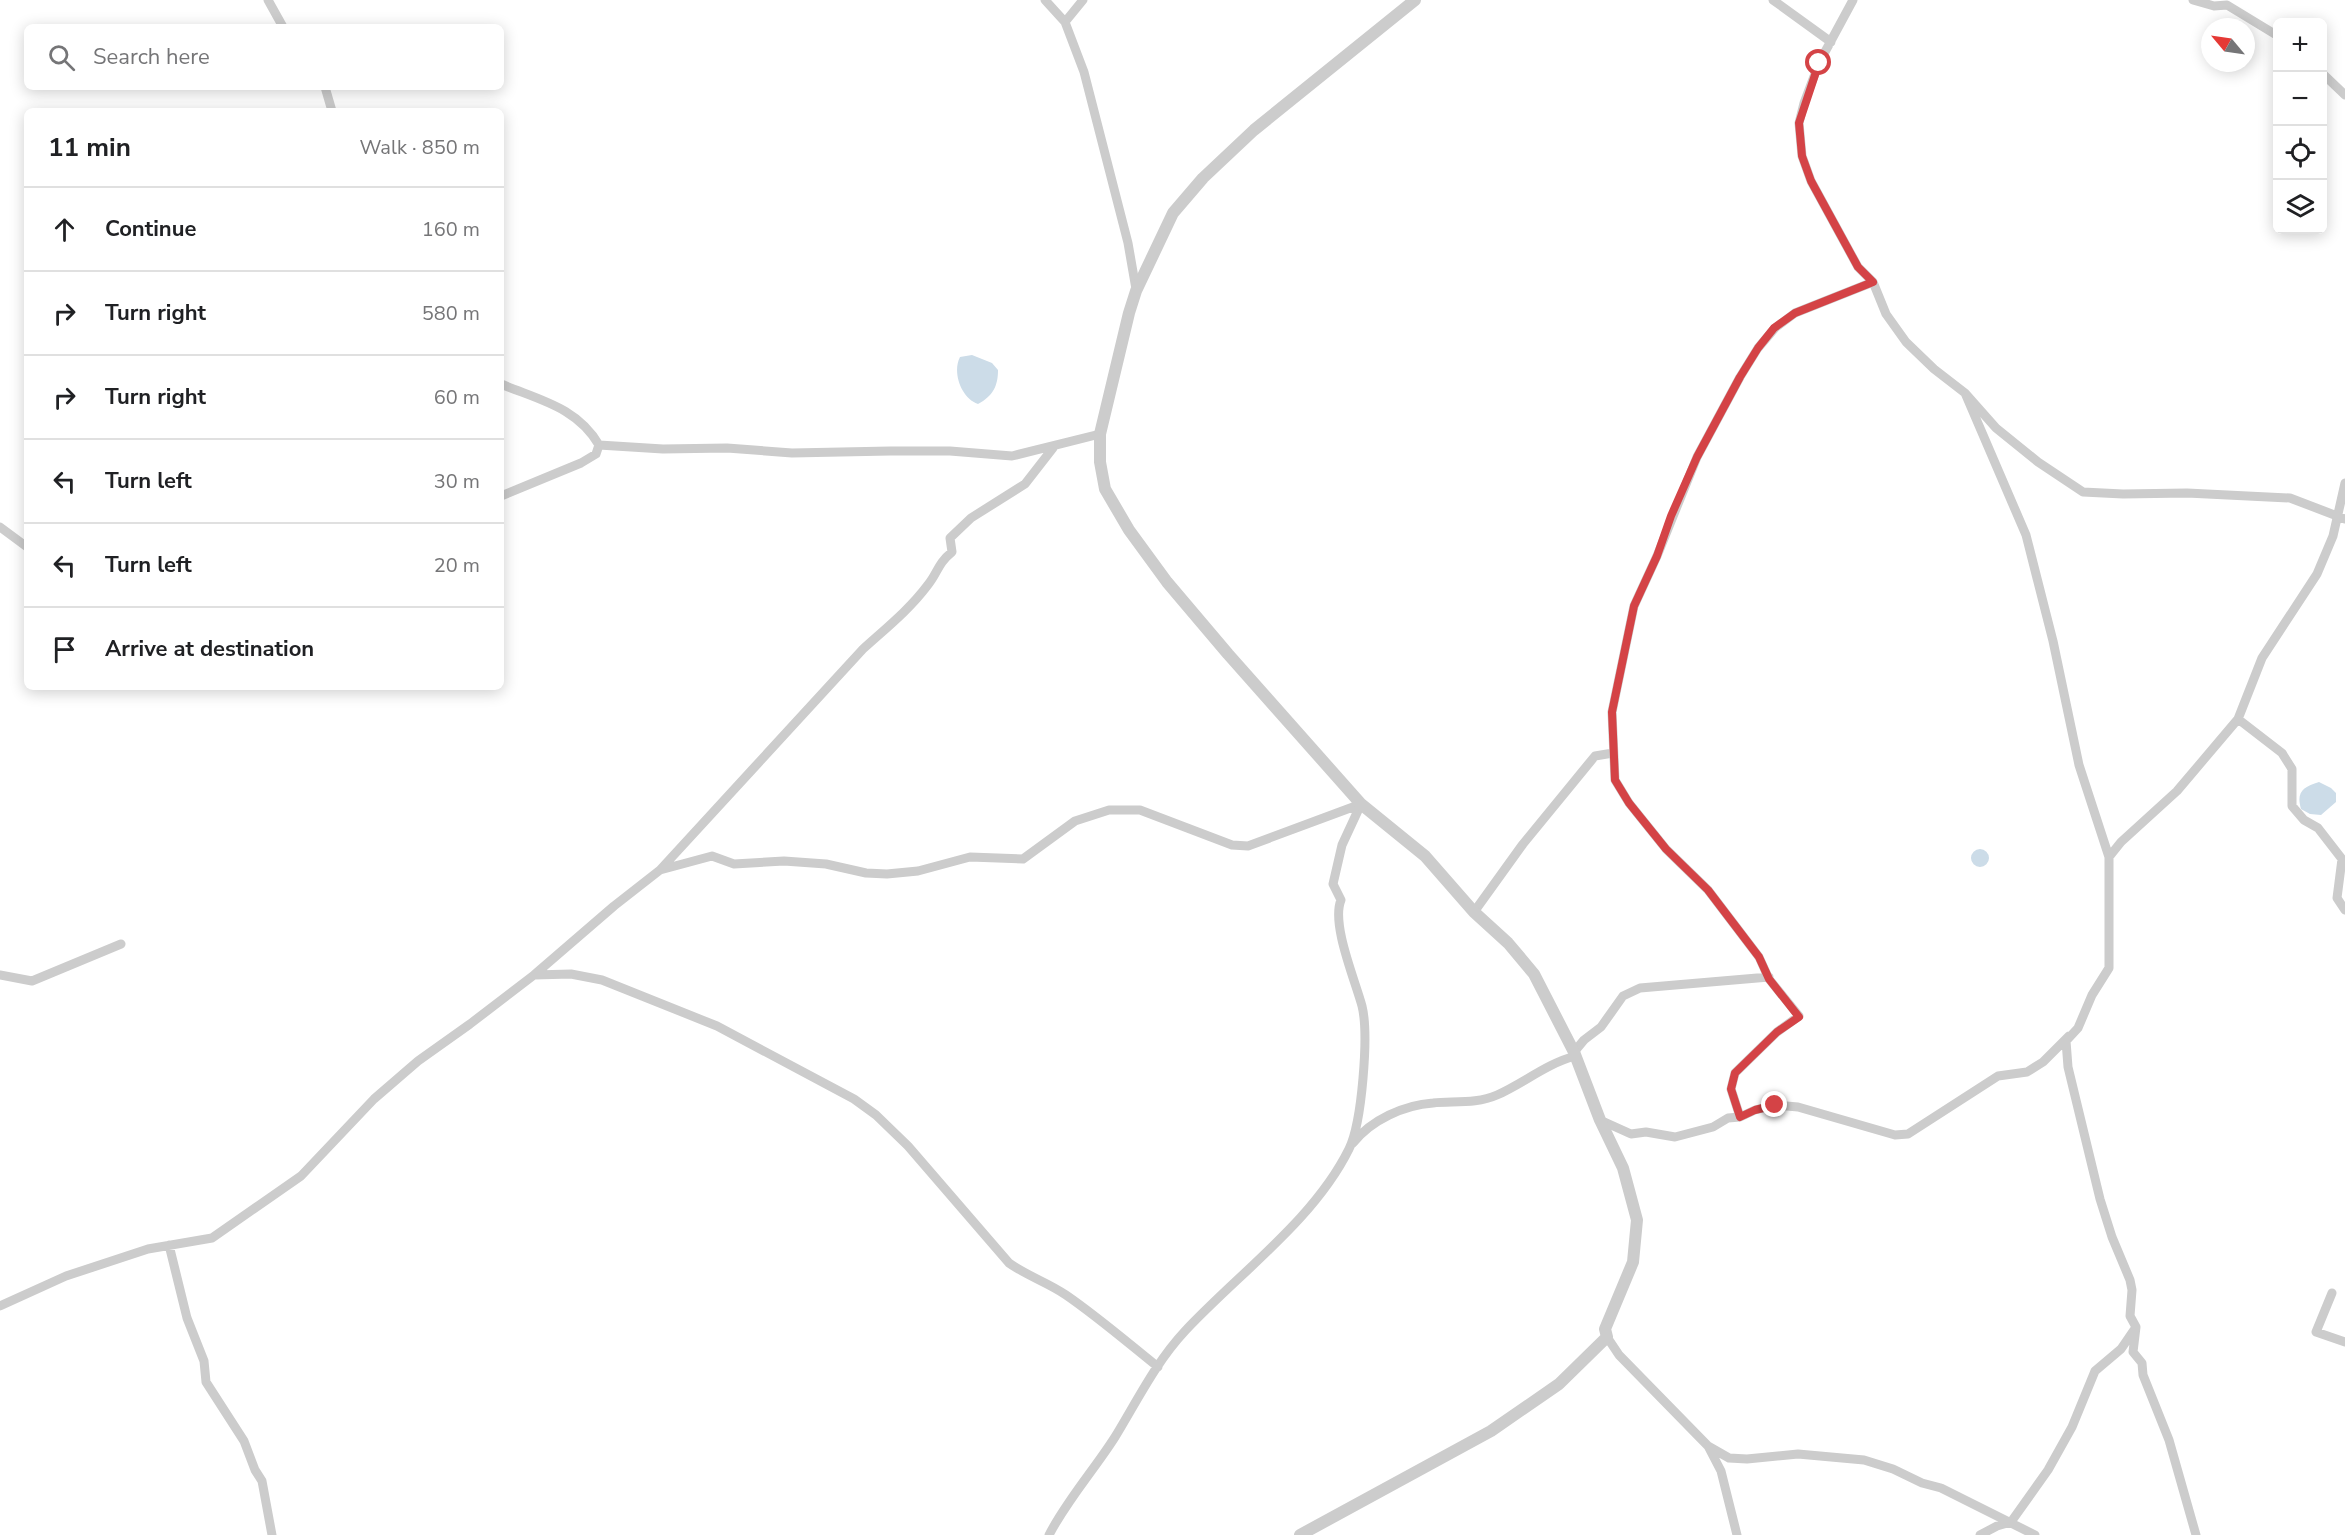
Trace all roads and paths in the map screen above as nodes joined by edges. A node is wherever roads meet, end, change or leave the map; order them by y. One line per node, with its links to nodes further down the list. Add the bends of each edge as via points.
1 (268, 0): 9 (street)
2 (1044, 0): 8 (street)
3 (1083, 0): 8 (street)
4 (1415, 0): 17 (street, via 1254,130 1203,178 1173,213)
5 (1773, 0): 11 (street)
6 (1853, 0): 11 (street)
7 (2193, 0): 10 (street, via 2227,5)
8 (1065, 22): 17 (street, via 1084,72 1128,243)
9 (281, 24)
10 (2273, 34)
11 (1831, 42): 16 (street, via 1819,63 1799,123 1802,156 1811,181 1858,267)
12 (2327, 78): 14 (street)
13 (325, 90): 15 (street)
14 (2345, 95)
15 (331, 108)
16 (1873, 282): 19 (street, via 1886,314 1906,342); 29 (street, via 1795,313 1774,328 1740,377 1697,457 1634,606 1612,712)
17 (1136, 291): 20 (street)
18 (504, 385): 21 (street, via 534,395 580,419)
19 (1965, 393): 25 (street, via 2005,435 2083,492 2290,498); 31 (street, via 2026,534 2079,765)
20 (1100, 435): 22 (street); 30 (street, via 1106,489 1129,530 1167,582)
21 (599, 445): 22 (street, via 1012,456); 24 (street, via 596,454 581,463)
22 (1053, 448): 32 (street, via 1025,484 971,518 950,538 952,552 940,562 928,585 899,618 863,649)
23 (2345, 483): 25 (street)
24 (504, 495)
25 (2342, 517): 28 (street, via 2317,574 2262,658)
26 (0, 526): 27 (street)
27 (24, 544)
28 (2238, 719): 31 (street, via 2177,791); 33 (street, via 2282,753 2292,769 2292,806 2318,828 2342,859 2337,898)
29 (1613, 753): 34 (street, via 1595,756); 38 (street, via 1615,780 1629,803 1666,849 1708,890 1759,957)
30 (1361, 804): 32 (street, via 1248,846 1232,845 1140,810 1125,809 1074,821 1023,859 970,857 918,871 887,874 816,863 734,864 712,856); 34 (street, via 1425,856); 43 (street, via 1342,845 1333,884 1341,900 1337,909 1365,1029 1359,1109)
31 (2109, 857): 39 (street, via 2109,968)
32 (660, 870): 37 (street)
33 (2345, 910)
34 (1474, 912): 40 (street, via 1534,974)
35 (121, 944): 36 (street, via 32,981)
36 (0, 975)
37 (534, 975): 44 (street, via 418,1061 374,1100 301,1176 212,1238); 50 (street, via 572,974 602,980 717,1026 854,1099 908,1146 1009,1263 1066,1295)
38 (1769, 977): 40 (street, via 1640,988 1623,996); 41 (street, via 1799,1017 1791,1020 1735,1073 1731,1089)
39 (2078, 1028): 41 (street, via 2027,1072 1998,1076 1908,1134 1895,1135 1798,1107 1775,1105); 47 (street, via 2066,1041 2068,1067 2100,1199 2130,1280 2130,1316)
40 (1575, 1054): 42 (street); 43 (street, via 1495,1096 1399,1111 1378,1120)
41 (1740, 1117): 42 (street, via 1675,1137 1632,1134)
42 (1600, 1120): 48 (street, via 1623,1168 1637,1220 1633,1262 1605,1329)
43 (1350, 1148): 50 (street, via 1299,1219 1184,1332)
44 (169, 1245): 46 (street, via 66,1276); 53 (street, via 187,1318 204,1361 206,1382 244,1441 262,1480)
45 (2332, 1293): 49 (street, via 2316,1332)
46 (0, 1306)
47 (2136, 1327): 52 (street, via 2121,1349 2095,1371 2072,1427 2048,1470); 59 (street, via 2133,1352 2142,1363 2143,1375 2169,1440)
48 (1607, 1337): 51 (street, via 1619,1355); 55 (street, via 1558,1384 1491,1431)
49 (2345, 1342)
50 (1158, 1367): 54 (street)
51 (1708, 1446): 52 (street, via 1729,1458 1798,1454 1864,1460 1941,1488); 56 (street, via 1720,1472)
52 (2011, 1522): 57 (street); 58 (street)
53 (272, 1535)
54 (1049, 1535)
55 (1300, 1535)
56 (1737, 1535)
57 (1980, 1535)
58 (2035, 1535)
59 (2196, 1535)

